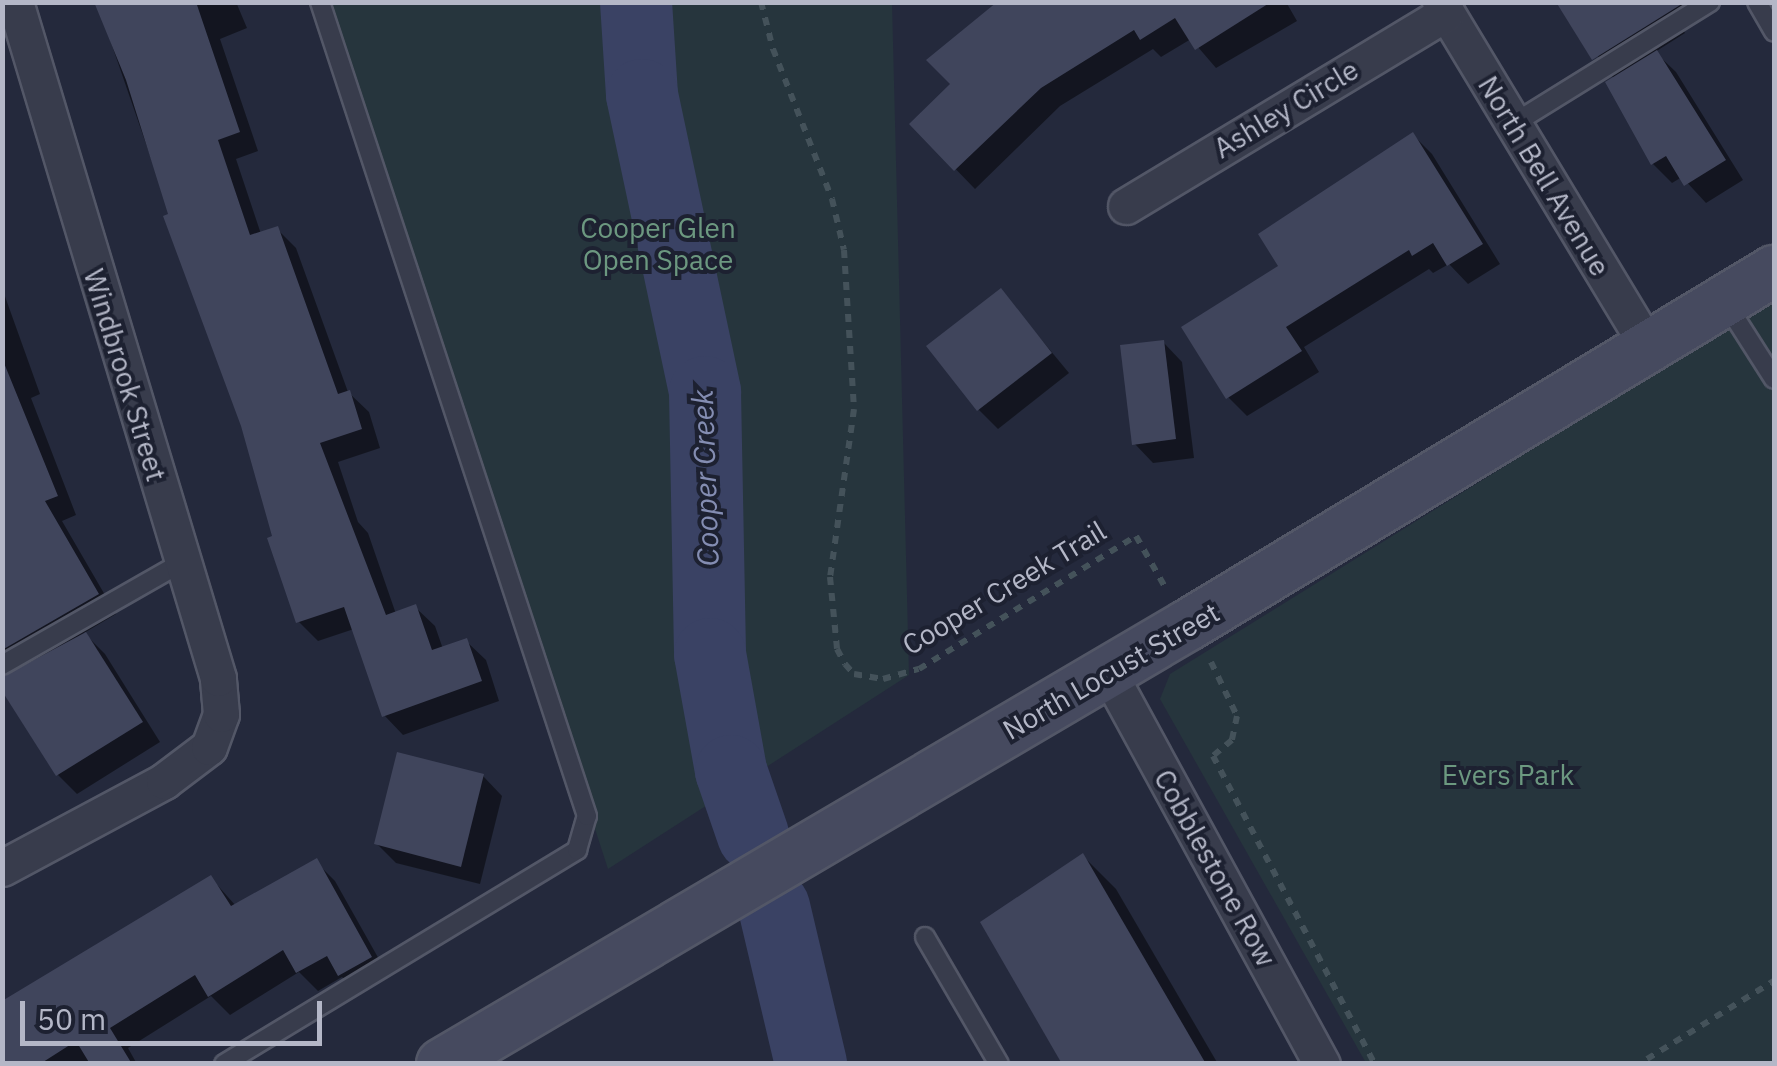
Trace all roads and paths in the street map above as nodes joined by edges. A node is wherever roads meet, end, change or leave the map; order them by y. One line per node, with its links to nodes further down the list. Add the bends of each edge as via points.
1 (14, 2): 14 (street, Windbrook Street)
2 (320, 2): 23 (lane, via 588,816 576,850)
3 (762, 2): 15 (path, Cooper Creek Trail, via 844,250 854,409 830,578 844,664 854,674 883,679 919,668 1136,536)
4 (1710, 2): 8 (lane)
5 (1757, 2): 7 (lane)
6 (1443, 8): 8 (street, North Bell Avenue); 9 (street, Ashley Circle)
7 (1774, 32)
8 (1513, 124): 12 (street, North Bell Avenue)
9 (1126, 206)
10 (1774, 270): 11 (main road, North Locust Street)
11 (1725, 301): 12 (main road, North Locust Street); 13 (lane)
12 (1649, 348): 18 (main road, North Locust Street)
13 (1774, 380)
14 (181, 563): 17 (lane); 19 (street, Windbrook Street, via 218,678 221,714 209,747 164,781)
15 (1173, 601)
16 (1202, 648): 27 (path, via 1237,716 1232,740 1213,756)
17 (2, 665)
18 (1108, 672): 24 (main road, North Locust Street); 26 (street, Cobblestone Row)
19 (5, 866)
20 (925, 937): 25 (lane)
21 (1774, 981): 22 (path)
22 (1646, 1060)
23 (224, 1064)
24 (442, 1064)
25 (999, 1064)
26 (1322, 1064)
27 (1376, 1064)

